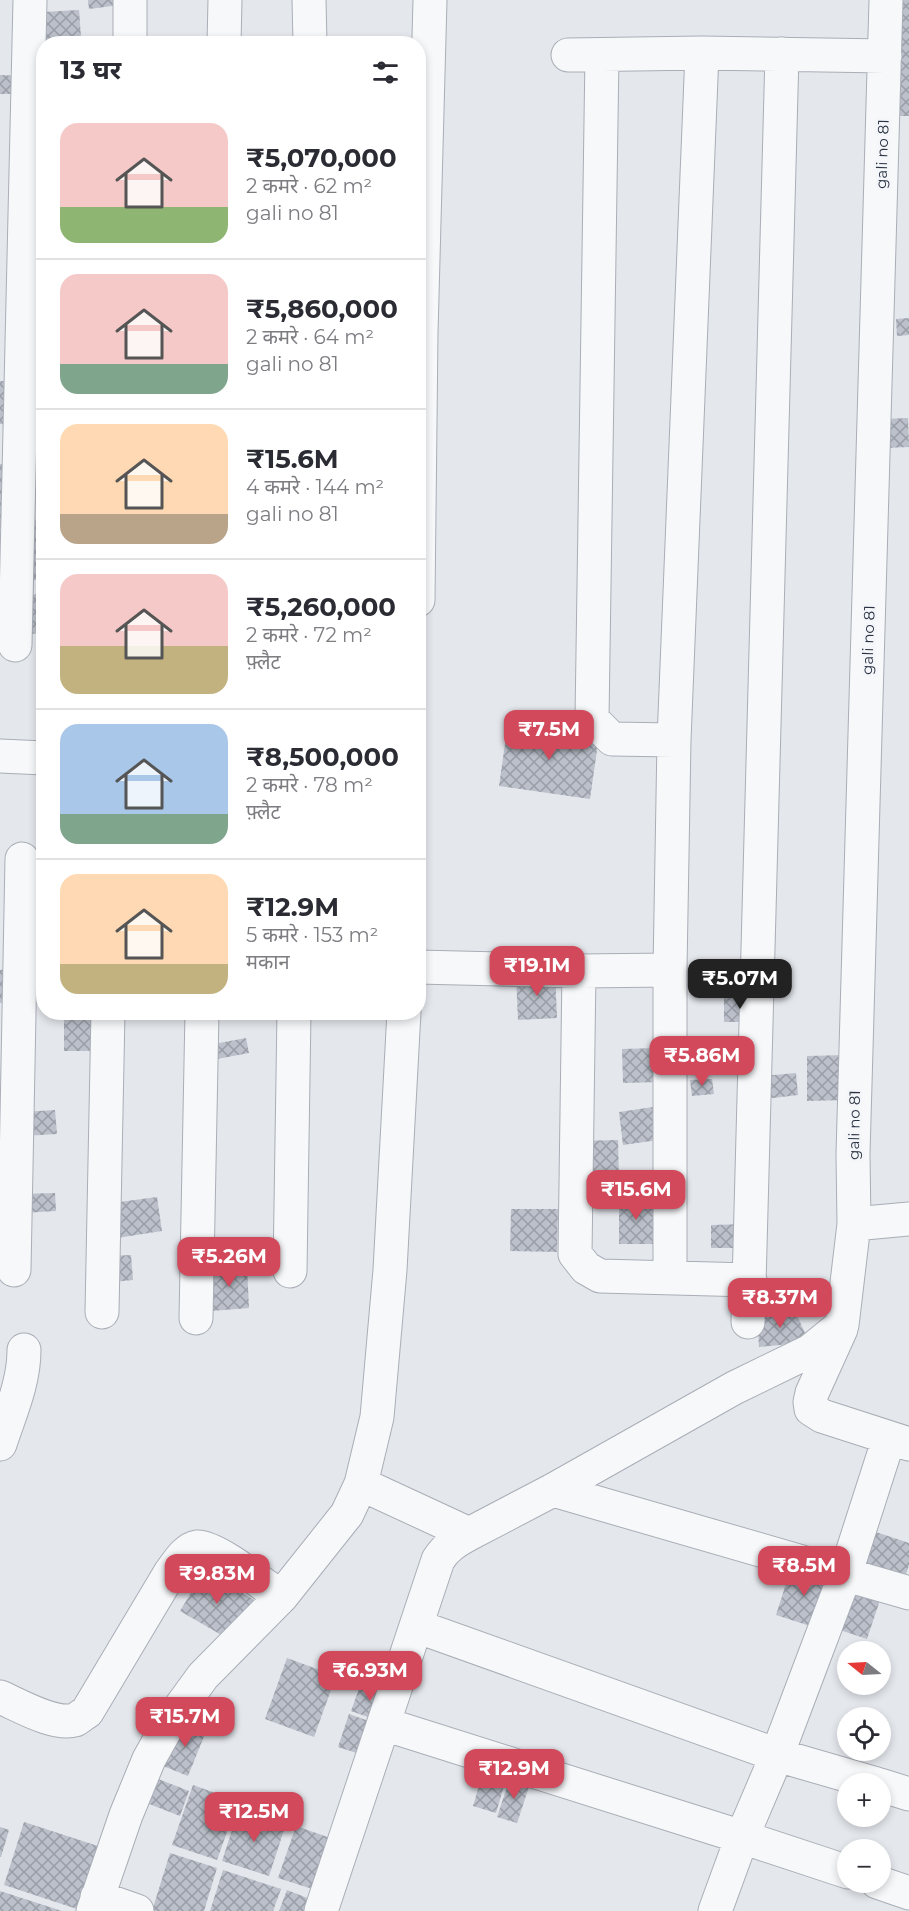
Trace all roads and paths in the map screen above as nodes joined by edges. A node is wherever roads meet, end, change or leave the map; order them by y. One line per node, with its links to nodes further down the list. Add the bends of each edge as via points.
1 (30, 0): 17 (street)
2 (130, 0): 7 (street)
3 (225, 0): 8 (street)
4 (309, 0): 9 (street)
5 (430, 0): 15 (street)
6 (886, 0): 14 (street, gali no 81)
7 (129, 36)
8 (224, 36)
9 (310, 36)
10 (702, 53): 11 (street); 13 (street); 18 (street)
11 (782, 54): 14 (street); 34 (street)
12 (568, 55): 13 (street)
13 (602, 55): 18 (street, via 592,719 612,739)
14 (885, 56): 16 (street, gali no 81)
15 (426, 123)
16 (896, 129): 30 (street, gali no 81, via 854,1142)
17 (20, 645)
18 (674, 740): 23 (street)
19 (0, 756): 20 (street)
20 (36, 758)
21 (22, 859): 31 (street)
22 (426, 967): 24 (street)
23 (670, 970): 24 (street); 33 (street)
24 (579, 971): 33 (street, via 575,1254 586,1268 600,1276)
25 (108, 1020): 35 (street)
26 (202, 1020): 36 (street)
27 (294, 1020): 32 (street)
28 (404, 1020): 42 (street, via 390,1270 377,1418)
29 (909, 1219): 30 (street)
30 (854, 1224): 38 (street, gali no 81)
31 (15, 1270)
32 (290, 1271)
33 (670, 1278): 34 (street)
34 (750, 1280): 37 (street)
35 (102, 1312)
36 (196, 1318)
37 (748, 1322)
38 (842, 1325): 40 (street, gali no 81, via 812,1393 811,1408 822,1416); 43 (street, via 810,1351 734,1388)
39 (24, 1350): 41 (street, via 21,1380)
40 (899, 1441): 45 (street)
41 (0, 1444)
42 (361, 1484): 44 (street); 47 (street, via 347,1514)
43 (553, 1490): 44 (street); 45 (street)
44 (469, 1534): 48 (street, via 444,1550 438,1560)
45 (845, 1575): 46 (street); 51 (street)
46 (909, 1593)
47 (281, 1597): 49 (street, via 223,1556 197,1547 186,1552 170,1573 87,1712 62,1721); 59 (street, via 203,1676 171,1720 148,1759)
48 (416, 1626): 50 (street); 51 (street)
49 (0, 1697)
50 (384, 1724): 55 (street); 61 (street)
51 (777, 1755): 52 (street); 55 (street)
52 (840, 1773)
53 (891, 1788): 54 (street)
54 (909, 1794)
55 (742, 1837): 56 (street); 62 (street)
56 (837, 1868)
57 (891, 1887): 58 (street)
58 (909, 1893)
59 (95, 1904): 60 (street)
60 (136, 1911)
61 (321, 1911)
62 (715, 1911)

